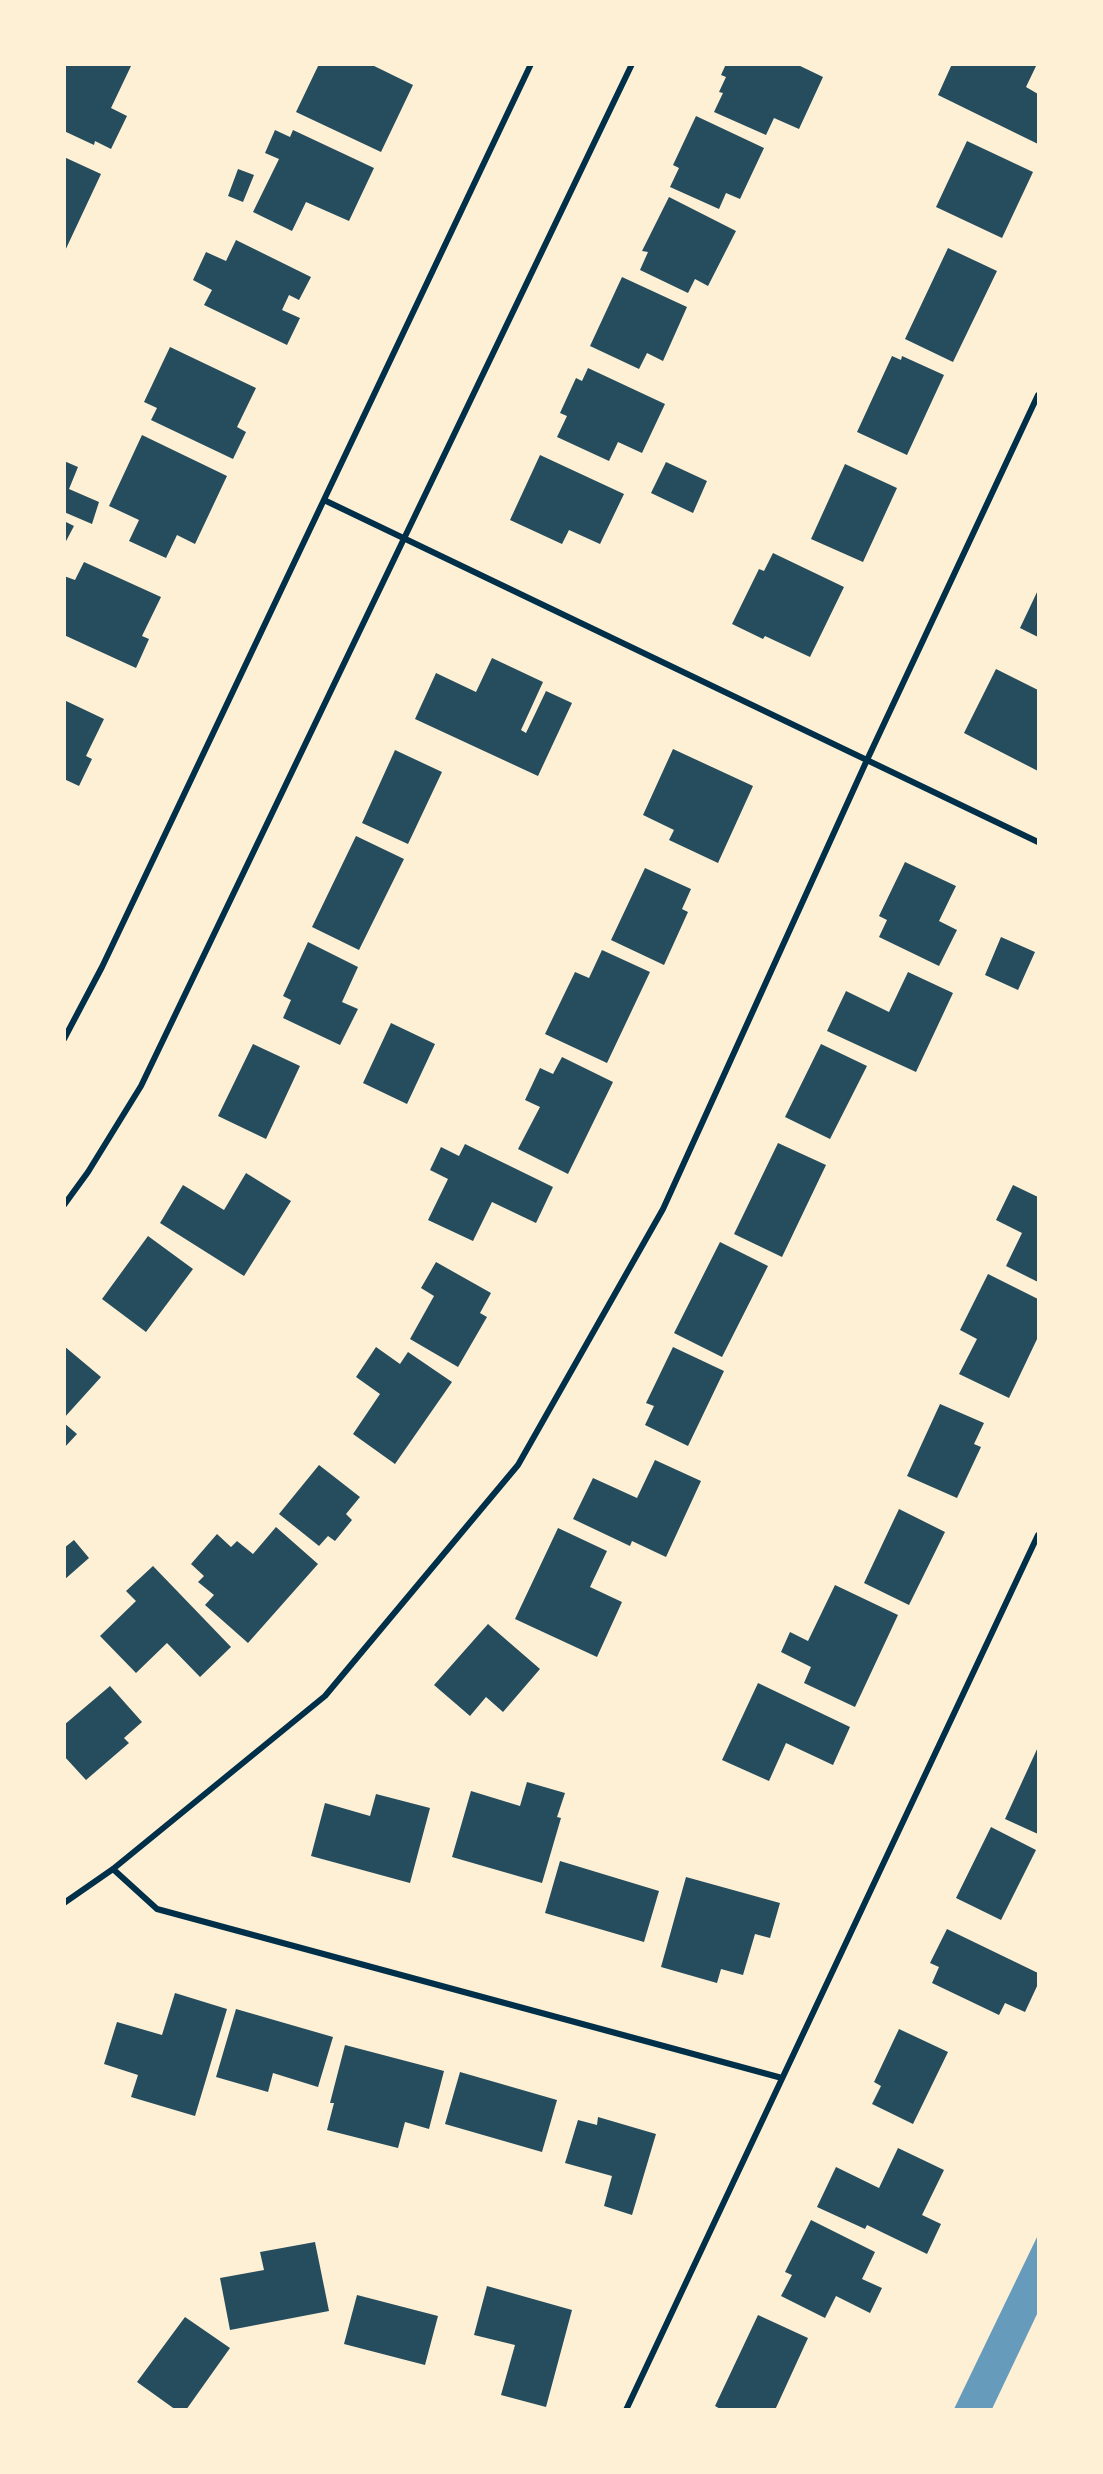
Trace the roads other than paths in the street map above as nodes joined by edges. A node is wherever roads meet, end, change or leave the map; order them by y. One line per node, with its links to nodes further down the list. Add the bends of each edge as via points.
1 (531, 64): 4 (street)
2 (632, 64): 5 (street)
3 (1038, 395): 6 (street)
4 (324, 500): 5 (street); 8 (street)
5 (404, 538): 6 (street); 9 (street, via 141,1086)
6 (867, 760): 7 (street); 11 (street, via 663,1209 518,1465 325,1696)
7 (1038, 842)
8 (64, 1039)
9 (64, 1205)
10 (1038, 1535): 13 (street)
11 (113, 1869): 12 (street); 13 (street, via 157,1909)
12 (64, 1903)
13 (782, 2078): 14 (street)
14 (626, 2409)

